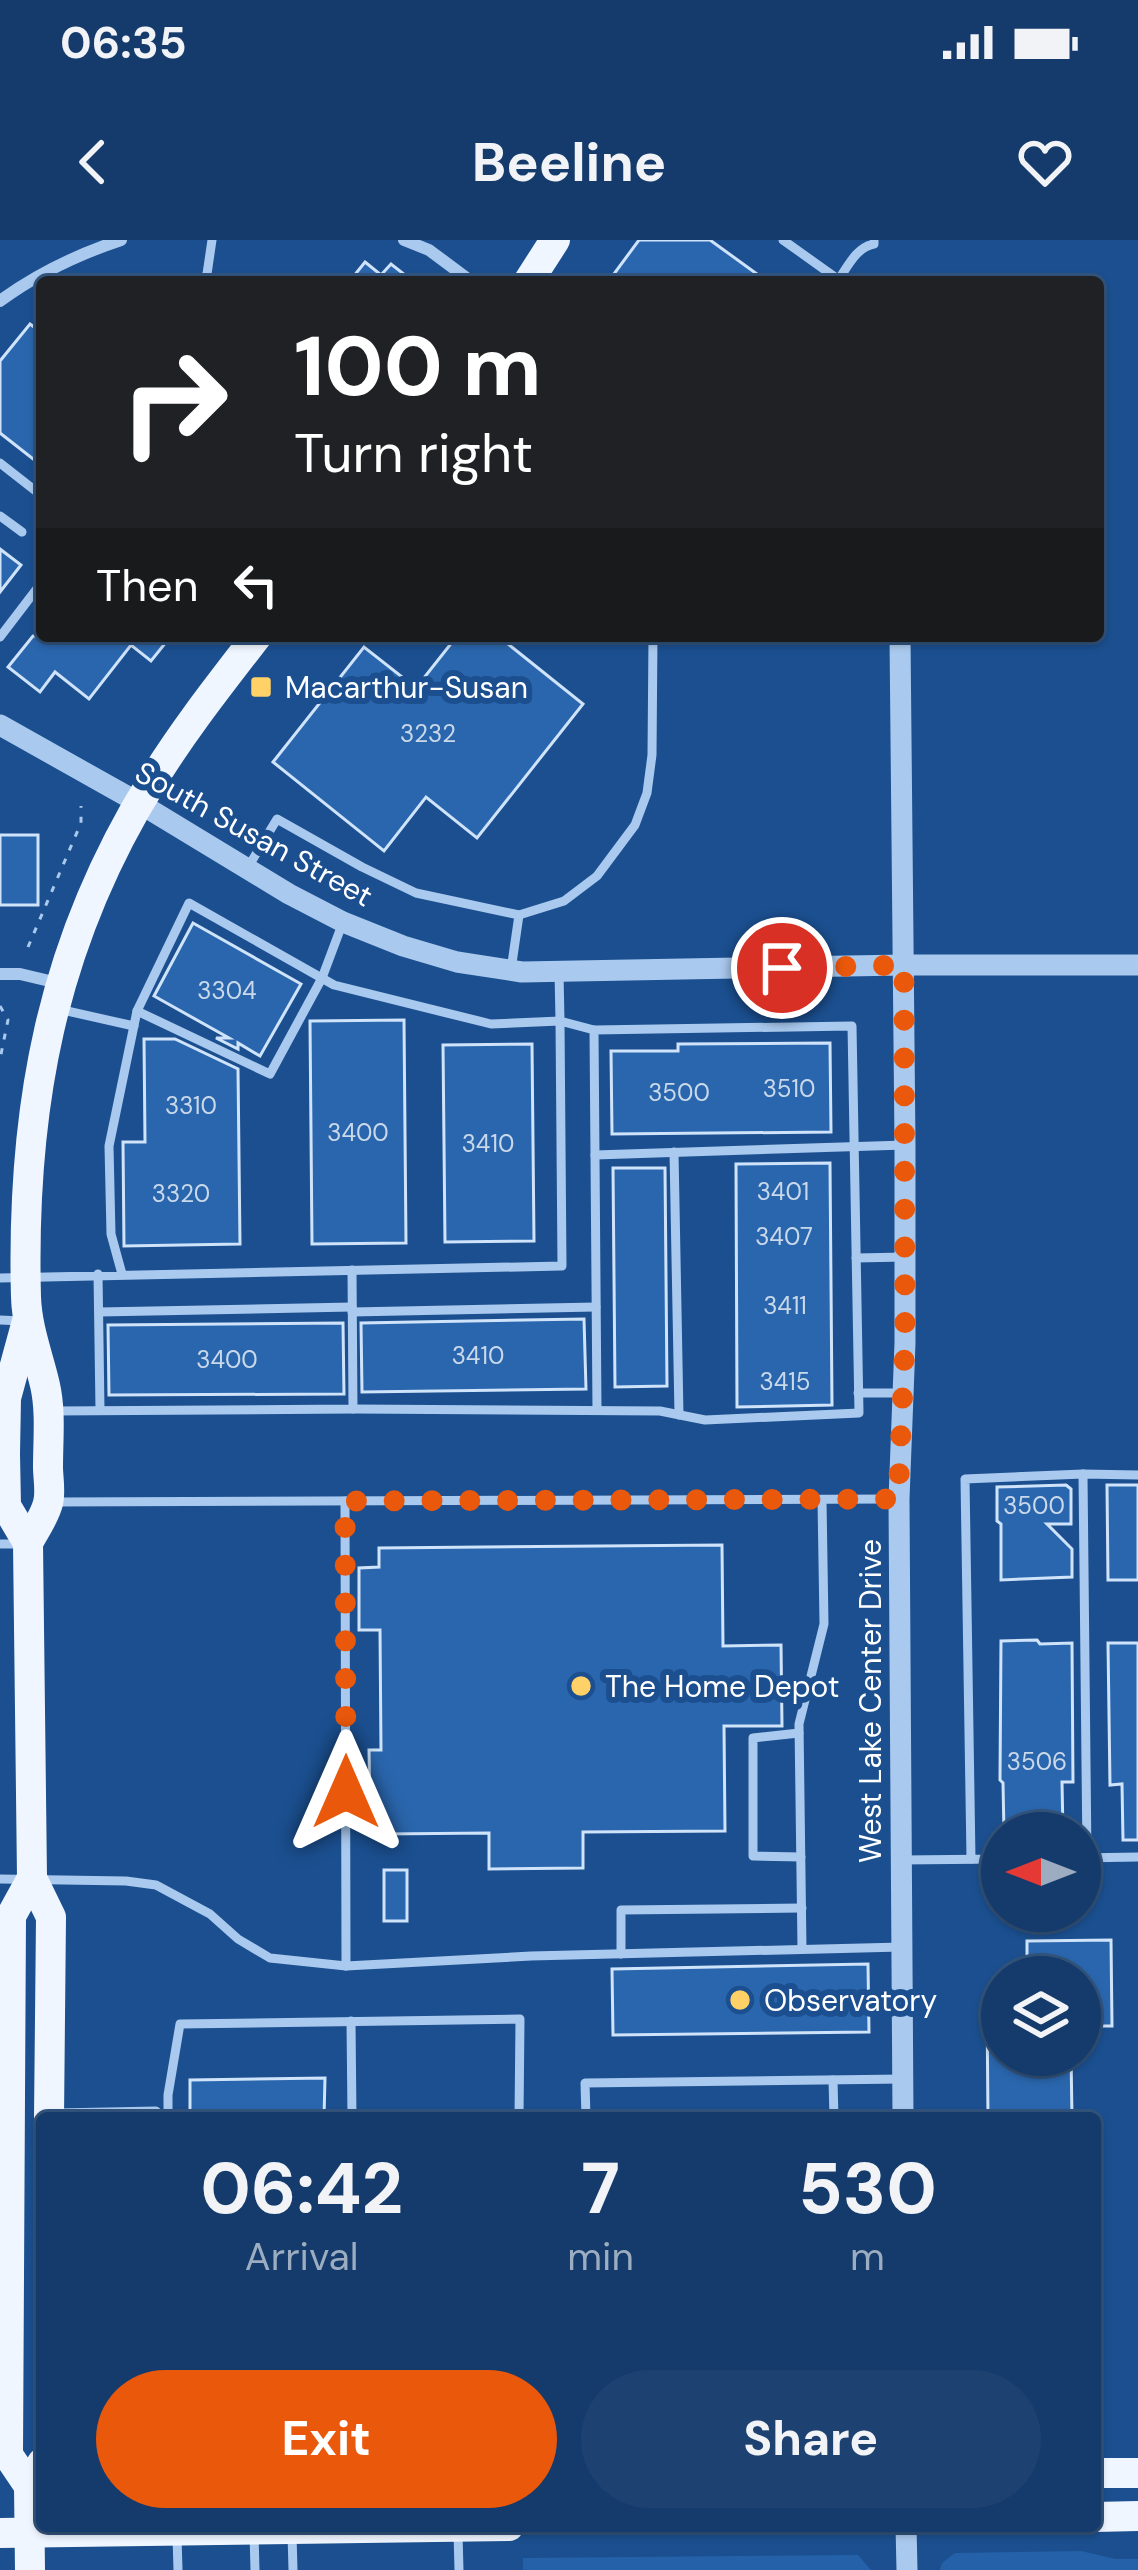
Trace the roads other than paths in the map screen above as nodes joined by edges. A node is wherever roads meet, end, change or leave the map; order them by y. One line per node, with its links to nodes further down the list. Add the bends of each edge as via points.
1 (121, 240): 12 (street, via 69,257)
2 (212, 240): 7 (lane)
3 (404, 240): 8 (street)
4 (555, 240): 9 (main road)
5 (783, 240): 10 (lane)
6 (874, 240): 11 (lane)
7 (206, 276)
8 (465, 276)
9 (532, 276)
10 (831, 276)
11 (841, 276)
12 (0, 302)
13 (0, 463): 14 (lane)
14 (36, 491)
15 (0, 516): 16 (lane)
16 (22, 532)
17 (36, 590): 18 (lane)
18 (0, 637)
19 (252, 642): 23 (main road)
20 (653, 642): 25 (lane, via 652,755 635,826 597,876 564,901)
21 (900, 642): 27 (street, West Lake Center Drive)
22 (0, 725): 23 (street, South Susan Street)
23 (139, 803): 24 (street, South Susan Street); 33 (main road, via 78,931)
24 (247, 869): 25 (lane, via 277,820 416,893); 26 (street, South Susan Street)
25 (519, 915): 29 (lane)
26 (343, 922): 29 (street, South Susan Street, via 457,962); 32 (lane)
27 (904, 965): 28 (street, South Susan Street); 30 (street, South Susan Street); 39 (street, West Lake Center Drive)
28 (1138, 965)
29 (511, 970): 30 (street, South Susan Street)
30 (559, 971): 35 (lane)
31 (0, 974): 33 (street, via 20,974)
32 (322, 978): 34 (lane, via 270,1074); 34 (lane, via 189,904); 35 (lane, via 491,1024)
33 (58, 996): 36 (lane); 47 (main road, via 41,1063)
34 (137, 1011): 36 (lane)
35 (560, 1021): 37 (lane); 44 (lane, via 562,1266)
36 (134, 1026): 46 (lane, via 109,1146 111,1234)
37 (594, 1030): 38 (lane, via 852,1027); 41 (lane)
38 (854, 1144): 39 (lane); 40 (lane); 43 (lane)
39 (905, 1145): 42 (street, West Lake Center Drive)
40 (674, 1152): 41 (lane); 58 (lane)
41 (595, 1155): 48 (lane)
42 (905, 1257): 43 (lane); 53 (street, West Lake Center Drive)
43 (856, 1258): 52 (lane)
44 (352, 1270): 46 (lane); 49 (lane)
45 (98, 1274): 46 (lane); 47 (lane); 50 (lane)
46 (122, 1274)
47 (13, 1277): 51 (main road)
48 (596, 1307): 49 (lane); 56 (lane)
49 (352, 1310): 50 (lane); 54 (lane)
50 (99, 1312): 55 (lane)
51 (14, 1321): 57 (main road); 65 (main road, via 5,1471)
52 (858, 1393): 53 (lane); 58 (lane, via 859,1414)
53 (903, 1393): 62 (street, West Lake Center Drive)
54 (353, 1409): 55 (lane); 56 (lane)
55 (100, 1410): 57 (lane)
56 (597, 1410): 58 (lane)
57 (48, 1411): 64 (main road)
58 (679, 1415)
59 (1083, 1474): 60 (lane); 67 (lane); 71 (lane, via 965,1479)
60 (1138, 1475)
61 (822, 1499): 62 (lane); 63 (lane); 66 (lane, via 824,1624)
62 (898, 1499): 73 (street, West Lake Center Drive)
63 (345, 1501): 64 (lane); 80 (lane)
64 (49, 1502): 65 (main road)
65 (14, 1544): 74 (main road)
66 (799, 1733): 68 (lane); 68 (lane, via 753,1738 753,1856)
67 (1084, 1812)
68 (801, 1857): 76 (lane)
69 (1138, 1857): 70 (lane)
70 (1101, 1858)
71 (971, 1859): 72 (lane); 73 (lane)
72 (981, 1859)
73 (902, 1860): 77 (street, West Lake Center Drive)
74 (32, 1878): 75 (lane); 80 (lane, via 156,1885 270,1958); 84 (main road, via 51,1917); 91 (main road, via 10,1916)
75 (0, 1879)
76 (802, 1908): 78 (lane); 79 (lane, via 621,1910)
77 (902, 1947): 78 (lane); 82 (street, West Lake Center Drive)
78 (802, 1949): 79 (lane)
79 (621, 1954): 80 (lane)
80 (346, 1966)
81 (351, 2021): 85 (lane, via 180,2024); 86 (lane); 87 (lane, via 520,2019)
82 (903, 2079): 83 (lane); 90 (street, West Lake Center Drive)
83 (833, 2080): 88 (lane, via 585,2083); 89 (lane)
84 (49, 2112)
85 (166, 2112)
86 (352, 2112)
87 (519, 2112)
88 (586, 2112)
89 (834, 2112)
90 (903, 2112)
91 (4, 2184): 94 (main road, via 8,2455)
92 (1138, 2473): 93 (main road)
93 (1101, 2474)
94 (28, 2481): 103 (main road)
95 (1138, 2516): 96 (main road)
96 (1101, 2517)
97 (69, 2532): 103 (main road)
98 (177, 2532): 105 (lane)
99 (254, 2532): 106 (lane)
100 (292, 2532): 107 (lane)
101 (458, 2532): 108 (lane)
102 (906, 2532): 109 (street)
103 (15, 2533): 104 (main road)
104 (30, 2570)
105 (178, 2570)
106 (255, 2570)
107 (293, 2570)
108 (459, 2570)
109 (907, 2570)

